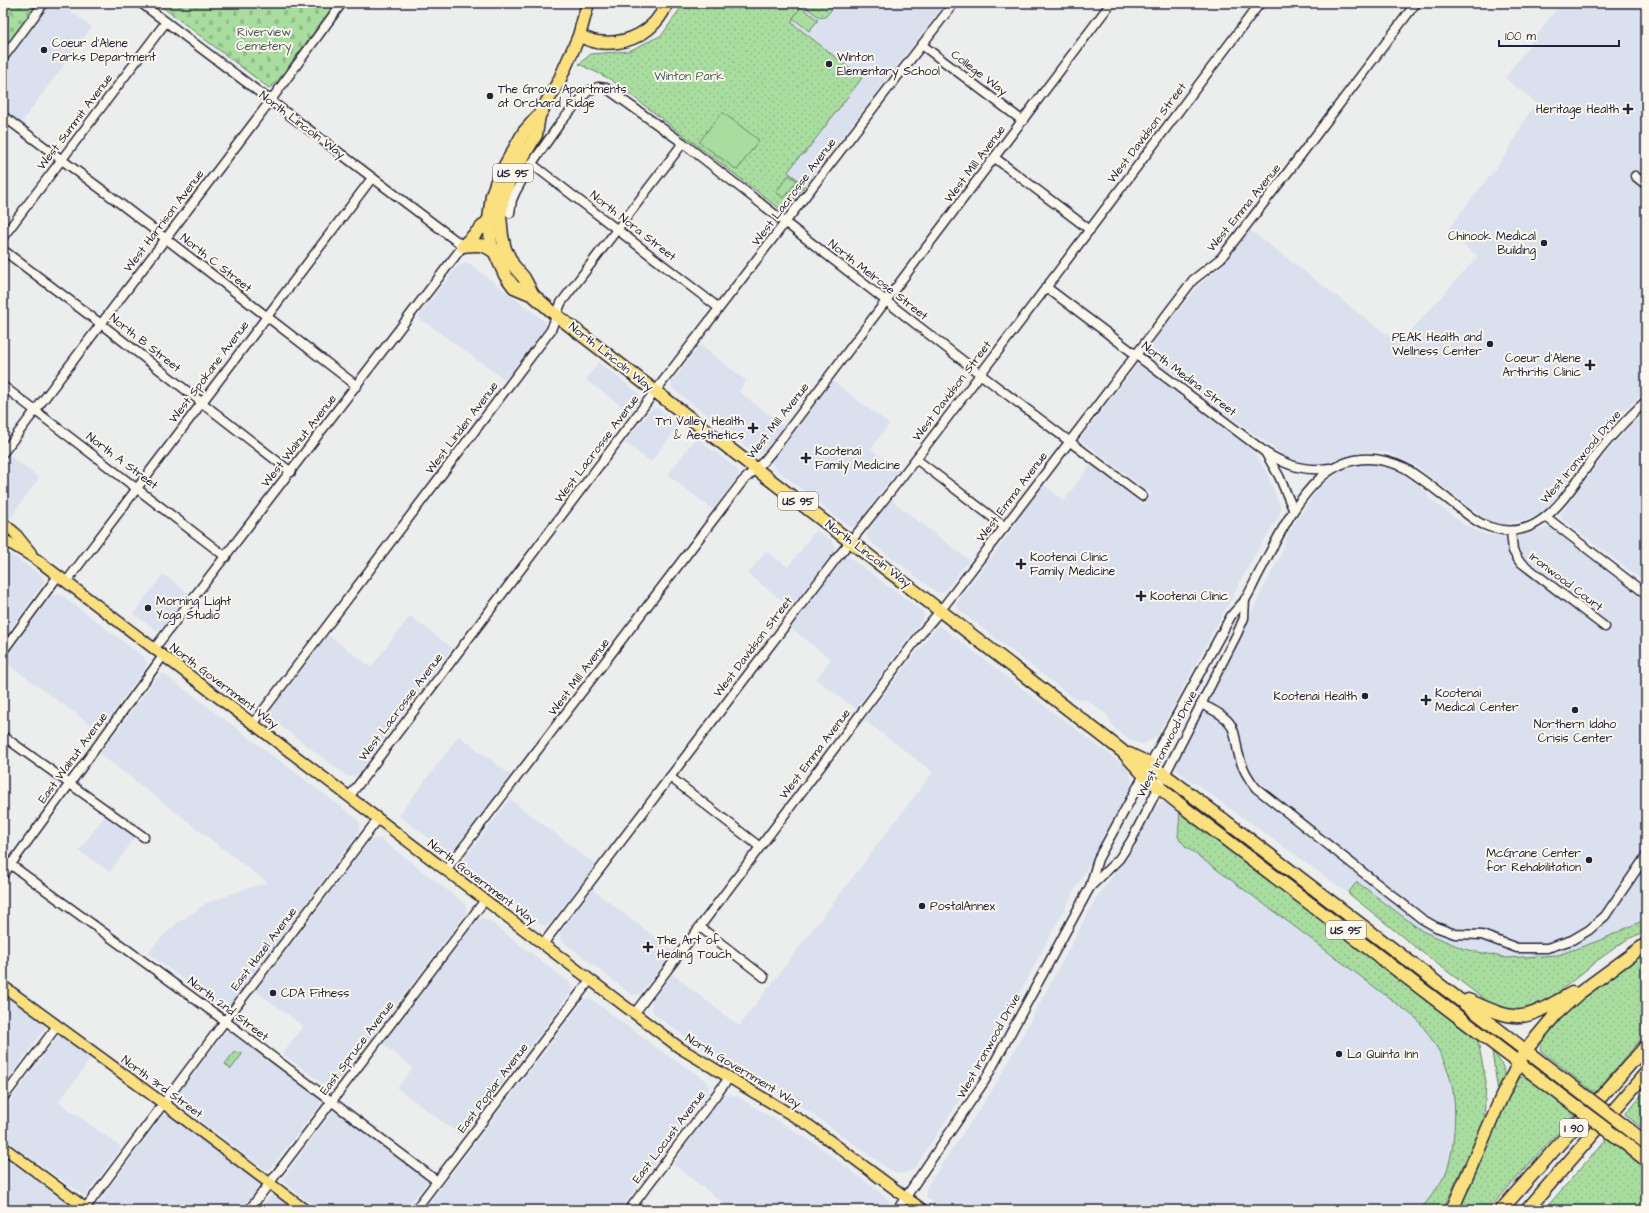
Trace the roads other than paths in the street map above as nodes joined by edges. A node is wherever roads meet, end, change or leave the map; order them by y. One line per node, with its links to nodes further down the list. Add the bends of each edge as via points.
1 (44, 3): 13 (street)
2 (141, 3): 10 (street, North Lincoln Way)
3 (342, 3): 14 (street, West Harrison Avenue)
4 (588, 3): 11 (highway, US 95)
5 (667, 3): 11 (highway, via 660,17 645,32 632,39 595,42)
6 (954, 3): 12 (street, West Lacrosse Avenue)
7 (1111, 3): 17 (street, West Mill Avenue)
8 (1260, 3): 29 (street, West Davidson Street)
9 (1416, 3): 42 (street, West Emma Avenue, via 1226,252 1216,263 1192,280)
10 (166, 22): 14 (street, North Lincoln Way); 20 (street, West Summit Avenue)
11 (579, 36): 15 (highway, US 95, via 559,81)
12 (922, 45): 17 (street, College Way); 27 (street, West Lacrosse Avenue)
13 (3, 58)
14 (271, 100): 23 (street, North Lincoln Way); 31 (street, West Harrison Avenue)
15 (540, 114): 26 (highway, US 95, via 524,132 498,178 492,195); 36 (highway, US 95, via 536,135 510,179 503,197 500,216 505,249)
16 (3, 116): 20 (street, North C Street)
17 (1023, 121): 19 (street, West Mill Avenue)
18 (683, 143): 21 (street, North Melrose Street, via 606,88 598,87 581,97 548,138); 27 (street, North Melrose Street); 28 (street, West Linden Avenue)
19 (995, 158): 29 (street); 37 (street, West Mill Avenue)
20 (61, 159): 30 (street, West Summit Avenue); 31 (street, North C Street)
21 (532, 164): 25 (street, via 512,200); 28 (street, North Nora Street)
22 (1635, 176): 24 (street)
23 (372, 178): 32 (street, North Lincoln Way); 40 (street, West Spokane Avenue)
24 (1646, 185)
25 (510, 213)
26 (489, 220): 32 (highway); 34 (highway, US 95)
27 (785, 222): 37 (street, North Melrose Street); 38 (street, West Lacrosse Avenue)
28 (616, 229): 38 (street, North Nora Street); 39 (street, West Linden Avenue, via 561,303)
29 (1090, 230): 35 (street, West Davidson Street)
30 (3, 237)
31 (166, 238): 40 (street, North C Street); 41 (street, West Harrison Avenue)
32 (463, 246): 34 (highway, via 487,246); 45 (street, West Walnut Avenue)
33 (3, 250): 41 (street, North B Street)
34 (493, 251): 36 (highway, US 95, via 514,287)
35 (1046, 287): 42 (street, North Medina Street); 43 (street, West Davidson Street)
36 (534, 295): 39 (highway, US 95)
37 (886, 302): 43 (street, North Melrose Street); 55 (street, West Mill Avenue)
38 (719, 308): 46 (street, West Lacrosse Avenue)
39 (556, 315): 46 (highway, North Lincoln Way / US 95); 77 (street, West Linden Avenue, via 551,330)
40 (267, 317): 45 (street, North C Street); 48 (street, West Spokane Avenue)
41 (101, 324): 48 (street, North B Street); 49 (street, West Harrison Avenue)
42 (1136, 354): 50 (street, West Emma Avenue); 51 (street, North Medina Street)
43 (980, 374): 50 (street, North Melrose Street); 53 (street, West Davidson Street)
44 (3, 386): 49 (street, North A Street)
45 (357, 386): 56 (street, West Walnut Avenue)
46 (656, 392): 55 (highway, North Lincoln Way / US 95); 84 (street, West Lacrosse Avenue)
47 (1646, 401): 60 (street, West Ironwood Drive, via 1604,445)
48 (202, 402): 56 (street, North B Street); 57 (street, West Spokane Avenue)
49 (35, 411): 52 (street, West Harrison Avenue); 57 (street, North A Street)
50 (1069, 442): 58 (street, North Melrose Street); 62 (street, West Emma Avenue)
51 (1265, 452): 54 (street, via 1289,465 1303,469); 59 (street, North Medina Street)
52 (3, 453)
53 (916, 459): 62 (street); 65 (street, West Davidson Street)
54 (1335, 467): 59 (street, West Ironwood Drive, via 1311,485); 63 (street, West Ironwood Drive, via 1345,462 1364,459 1397,464 1476,521)
55 (756, 469): 65 (highway, North Lincoln Way / US 95); 91 (street, West Mill Avenue, via 742,482)
56 (291, 472): 66 (street, West Walnut Avenue)
57 (138, 488): 66 (street, North A Street); 68 (street, West Spokane Avenue)
58 (1142, 496)
59 (1293, 509): 70 (street, West Ironwood Drive)
60 (1546, 517): 63 (street, West Ironwood Drive, via 1532,526); 69 (street)
61 (3, 523): 67 (main road, North Government Way, via 14,532)
62 (1005, 526): 71 (street, West Emma Avenue)
63 (1511, 531): 72 (street, Ironwood Court, via 1512,551 1519,561)
64 (3, 539): 67 (main road, North Government Way)
65 (851, 541): 71 (highway, North Lincoln Way / US 95); 81 (street, West Davidson Street)
66 (226, 557): 73 (street, West Walnut Avenue)
67 (36, 559): 68 (main road, North Government Way)
68 (62, 579): 73 (main road, North Government Way); 74 (street, West Spokane Avenue)
69 (1646, 594)
70 (1245, 599): 76 (street, West Ironwood Drive, via 1244,618); 79 (street, West Ironwood Drive, via 1231,616)
71 (941, 610): 79 (highway, North Lincoln Way / US 95); 87 (street, West Emma Avenue)
72 (1605, 627)
73 (154, 649): 75 (main road, North Government Way)
74 (3, 651)
75 (163, 656): 77 (main road, North Government Way); 82 (street, East Walnut Avenue)
76 (1201, 704): 80 (street, West Ironwood Drive); 88 (street, via 1224,717 1231,725 1242,766 1256,788 1417,915 1447,932 1482,935 1517,948 1547,948 1572,940 1605,916)
77 (253, 724): 84 (main road, North Government Way)
78 (3, 736): 82 (street)
79 (1147, 769): 80 (highway, US 95); 83 (highway, US 95); 93 (street, West Ironwood Drive, via 1098,858)
80 (1164, 775): 83 (street, West Ironwood Drive); 102 (highway, US 95)
81 (670, 777): 87 (street); 96 (street, West Davidson Street)
82 (70, 783): 86 (street); 90 (street, East Walnut Avenue)
83 (1158, 786): 93 (street, West Ironwood Drive, via 1131,841 1119,859); 108 (highway, US 95)
84 (349, 797): 85 (main road, North Government Way)
85 (378, 819): 91 (main road, North Government Way); 104 (street, East Hazel Avenue)
86 (144, 837)
87 (760, 847): 95 (street, West Emma Avenue)
88 (1646, 856)
89 (3, 859): 90 (street, North 2nd Street)
90 (11, 864): 92 (street, East Walnut Avenue); 104 (street, North 2nd Street)
91 (446, 870): 94 (main road, North Government Way)
92 (3, 875)
93 (1090, 887): 119 (street, West Ironwood Drive, via 984,1082)
94 (485, 900): 96 (main road, North Government Way); 112 (street, East Spruce Avenue)
95 (700, 927): 98 (street); 103 (street, West Emma Avenue)
96 (543, 944): 100 (main road, North Government Way)
97 (1646, 944): 99 (highway)
98 (764, 977)
99 (1597, 978): 102 (highway, via 1537,1013 1518,1018 1498,1014); 107 (highway, via 1556,1014)
100 (590, 980): 103 (main road, North Government Way); 117 (street, East Poplar Avenue)
101 (3, 986): 105 (main road, North 3rd Street)
102 (1448, 991): 107 (highway, US 95)
103 (634, 1014): 110 (main road, North Government Way, via 680,1048)
104 (225, 1020): 112 (street, North 2nd Street); 113 (street, East Hazel Avenue)
105 (57, 1026): 111 (street); 113 (main road, North 3rd Street)
106 (1646, 1046): 128 (highway, I 90)
107 (1525, 1050): 108 (highway); 114 (highway, US 95, bridge)
108 (1519, 1063): 116 (highway, US 95, bridge); 127 (highway)
109 (1646, 1073): 129 (highway, I 90)
110 (728, 1078): 119 (main road, North Government Way, via 810,1126); 124 (street, East Locust Avenue)
111 (3, 1098)
112 (332, 1101): 117 (street, North 2nd Street); 118 (street, East Spruce Avenue)
113 (163, 1103): 118 (main road, North 3rd Street); 120 (street, East Hazel Avenue)
114 (1646, 1143)
115 (3, 1147): 120 (main road)
116 (1646, 1160)
117 (437, 1181): 123 (street, East Poplar Avenue)
118 (269, 1183): 121 (street, East Spruce Avenue); 122 (main road, North 3rd Street)
119 (907, 1197): 125 (street, West Ironwood Drive); 126 (main road, North Government Way)
120 (86, 1209)
121 (249, 1210)
122 (305, 1210)
123 (415, 1210)
124 (629, 1210)
125 (897, 1210)
126 (923, 1210)
127 (1452, 1210)
128 (1501, 1210)
129 (1526, 1210)

